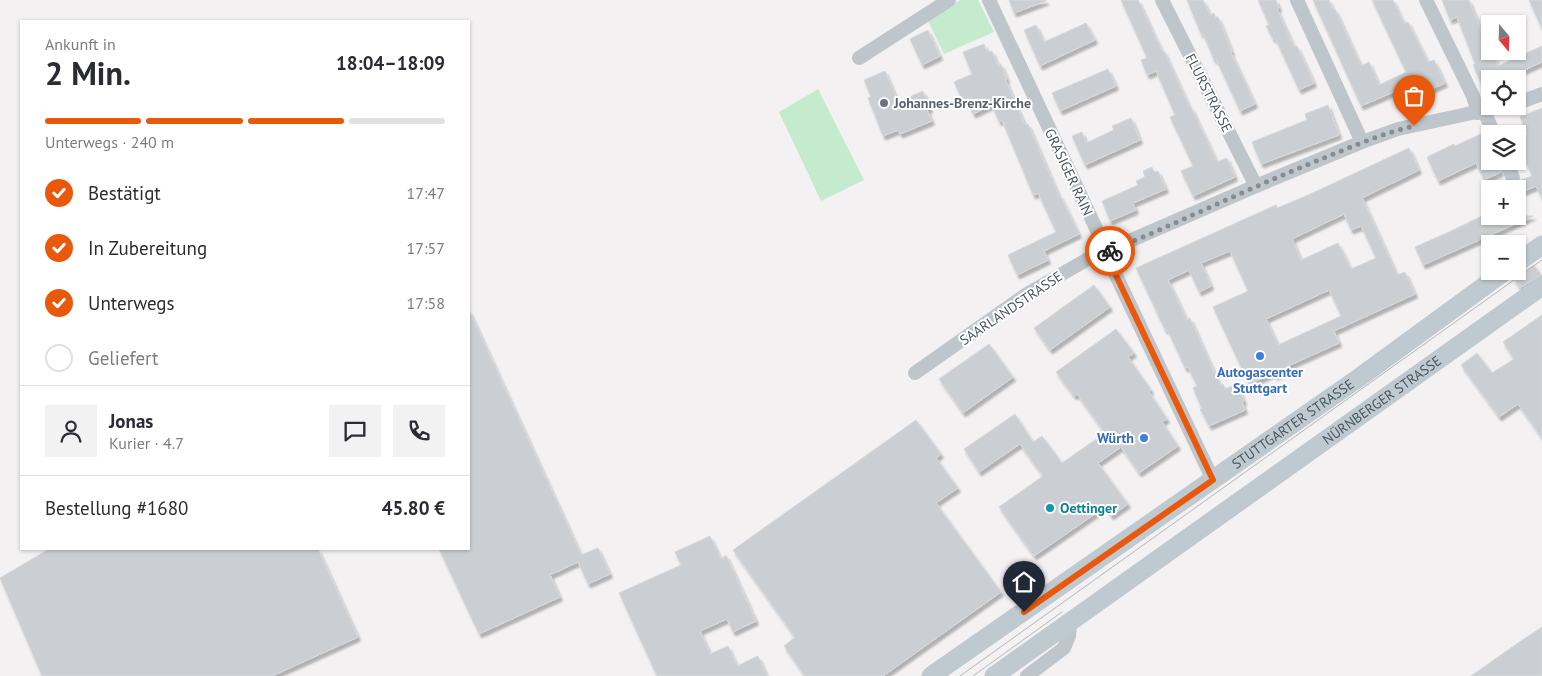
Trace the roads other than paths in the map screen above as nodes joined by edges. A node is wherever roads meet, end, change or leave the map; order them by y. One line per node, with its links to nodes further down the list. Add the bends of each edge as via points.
1 (949, 0): 6 (street)
2 (989, 0): 15 (street, GRASIGER RAIN)
3 (1162, 0): 13 (street, FLURSTRASSE)
4 (1296, 0): 10 (street)
5 (1426, 0): 9 (street)
6 (860, 58)
7 (1542, 94): 8 (street)
8 (1526, 100)
9 (1481, 112): 10 (street, SAARLANDSTRASSE, via 1398,130)
10 (1362, 142): 13 (street, SAARLANDSTRASSE)
11 (1510, 170): 12 (street)
12 (1513, 178)
13 (1256, 186): 15 (street, SAARLANDSTRASSE)
14 (1542, 244): 16 (main road)
15 (1106, 252): 19 (street, SAARLANDSTRASSE, via 1027,294); 20 (street, GRASIGER RAIN)
16 (1526, 256)
17 (1493, 280): 20 (main road, STUTTGARTER STRASSE)
18 (1542, 286): 21 (main road, NÜRNBERGER STRASSE)
19 (915, 373)
20 (1213, 480): 22 (main road, STUTTGARTER STRASSE)
21 (1070, 622): 23 (main road); 24 (street, via 1064,648)
22 (931, 676)
23 (994, 676)
24 (1027, 676)

